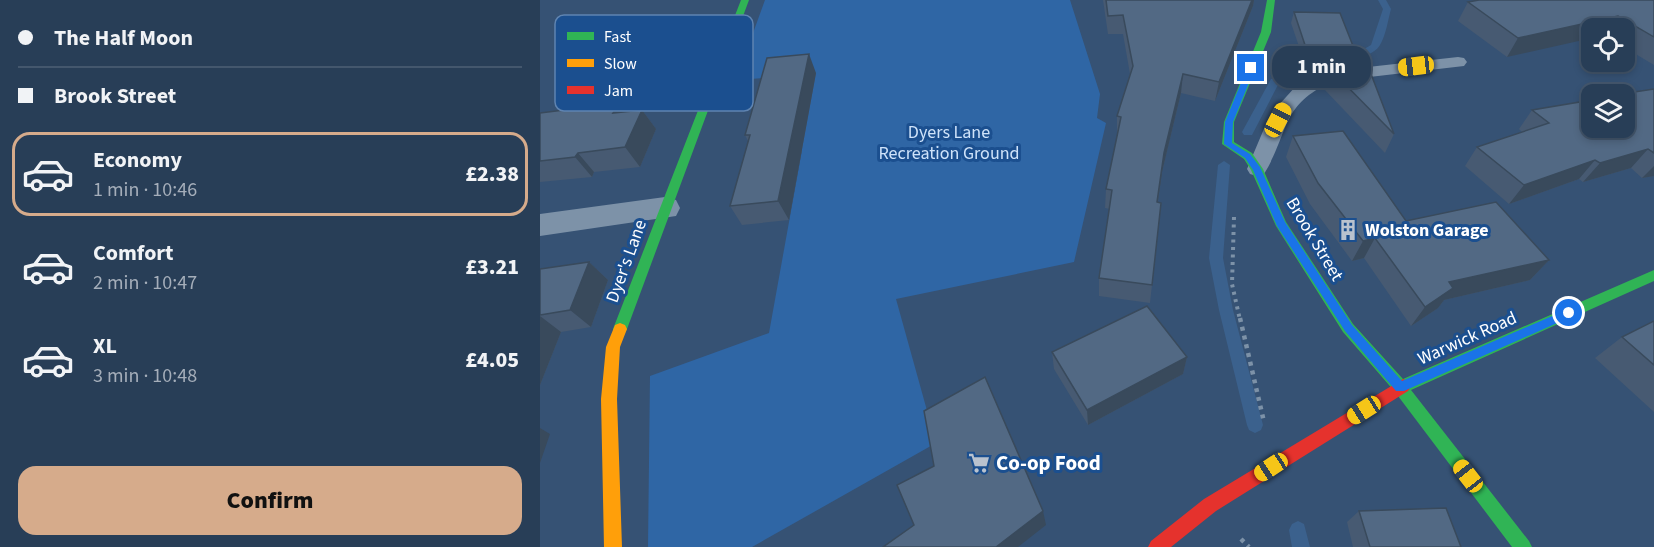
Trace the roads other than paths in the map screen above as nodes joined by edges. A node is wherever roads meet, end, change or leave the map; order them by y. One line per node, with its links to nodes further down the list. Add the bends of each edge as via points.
1 (745, 0): 3 (street, Dyer's Lane)
2 (1271, 0): 6 (street, Brook Street, via 1266,32 1229,122 1228,144 1248,156)
3 (739, 15)
4 (1458, 62): 6 (lane, via 1313,81 1284,109)
5 (702, 111): 7 (street, Dyer's Lane)
6 (1257, 169): 10 (street, Brook Street, via 1281,224 1342,318)
7 (665, 208): 8 (street); 11 (street, Dyer's Lane, via 613,347 609,399)
8 (540, 225)
9 (1654, 275): 10 (street, Warwick Road)
10 (1400, 387): 12 (street, Warwick Road, via 1210,505); 13 (street, Brook Street)
11 (613, 547)
12 (1157, 547)
13 (1523, 547)

